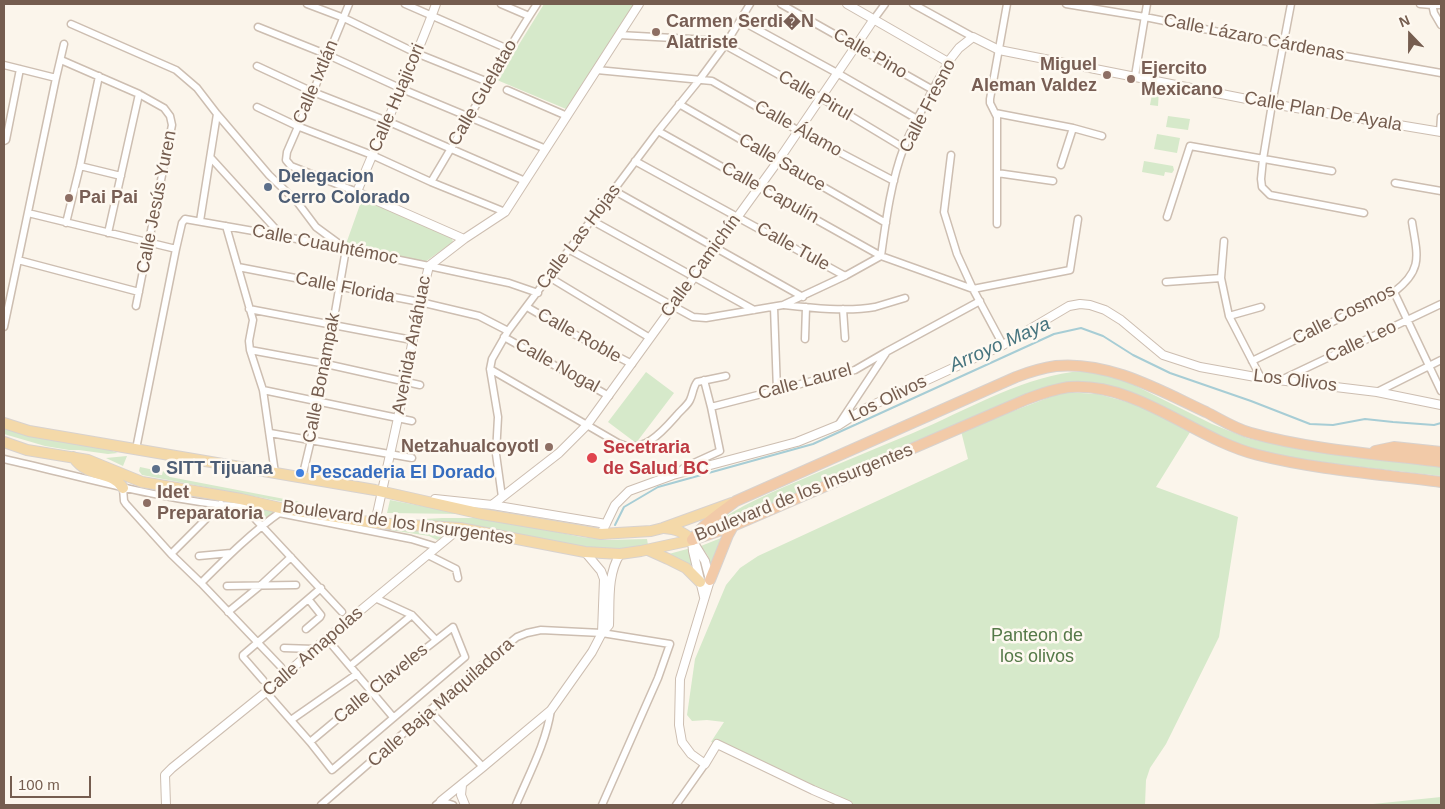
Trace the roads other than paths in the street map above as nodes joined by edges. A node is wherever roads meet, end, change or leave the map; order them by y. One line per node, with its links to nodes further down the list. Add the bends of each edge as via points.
1 (307, 4): 24 (street)
2 (349, 4): 24 (street, Calle Ixtlán)
3 (404, 4): 21 (street)
4 (436, 4): 21 (street, Calle Huajicori)
5 (501, 4): 22 (street)
6 (537, 4): 22 (street, Calle Guelatao)
7 (639, 4): 30 (street, Avenida Anáhuac)
8 (750, 4): 26 (street, Calle Las Hojas)
9 (781, 4): 35 (street, Calle Pino)
10 (847, 4): 25 (street)
11 (885, 4): 25 (street, Calle Camichín)
12 (913, 4): 31 (street)
13 (1007, 4): 37 (street)
14 (1066, 4): 23 (street, Calle Lázaro Cárdenas)
15 (1147, 4): 23 (street)
16 (1291, 4): 34 (street)
17 (1420, 4): 18 (street)
18 (1432, 5): 19 (street); 20 (street)
19 (1441, 5)
20 (1438, 14): 28 (street)
21 (432, 15): 36 (street); 38 (street, Calle Huajicori)
22 (529, 16): 36 (street, Calle Guelatao)
23 (1145, 17): 34 (street, Calle Lázaro Cárdenas); 49 (street)
24 (344, 18): 38 (street); 39 (street, Calle Ixtlán)
25 (874, 19): 35 (street, Calle Camichín); 41 (street)
26 (740, 20): 33 (street, Calle Las Hojas); 46 (street)
27 (71, 24): 63 (street, via 176,70 197,88)
28 (1441, 25)
29 (258, 28): 39 (street)
30 (619, 35): 33 (street, Calle Pirul, via 710,40); 45 (street, Avenida Anáhuac)
31 (973, 37): 37 (street, Calle Plan De Ayala); 41 (street, Calle Fresno, via 958,48)
32 (64, 44): 40 (street)
33 (725, 45): 51 (street, Calle Las Hojas); 58 (street, Calle Pirul)
34 (1283, 45): 47 (street, Calle Lázaro Cárdenas); 60 (street)
35 (856, 46): 46 (street, Calle Camichín); 55 (street, Calle Pino)
36 (508, 48): 52 (street, Calle Guelatao)
37 (999, 50): 49 (street, Calle Plan De Ayala); 62 (street, via 990,99)
38 (416, 53): 52 (street); 53 (street, Calle Huajicori)
39 (328, 55): 53 (street); 56 (street, Calle Ixtlán)
40 (60, 60): 48 (street, Calle Jesús Yuren); 50 (street)
41 (948, 62): 55 (street, Calle Fresno)
42 (4, 65): 44 (street)
43 (257, 66): 56 (street)
44 (20, 69): 50 (street); 75 (street)
45 (597, 70): 51 (street, Calle Álamo); 65 (street, Avenida Anáhuac)
46 (837, 73): 58 (street, Calle Camichín); 67 (street)
47 (1441, 73)
48 (99, 76): 57 (street, Calle Jesús Yuren); 86 (street)
49 (1135, 76): 60 (street, Calle Plan De Ayala)
50 (56, 78): 100 (street)
51 (700, 79): 59 (street, Calle Las Hojas); 71 (street, Calle Álamo, via 712,81)
52 (488, 82): 64 (street, Calle Guelatao)
53 (402, 88): 64 (street); 68 (street, Calle Huajicori)
54 (507, 90): 65 (street)
55 (933, 90): 67 (street, Calle Fresno)
56 (313, 92): 68 (street); 69 (street, Calle Ixtlán)
57 (139, 94): 89 (street); 116 (street, Calle Jesús Yuren, via 164,108 172,125)
58 (821, 98): 71 (street, Calle Camichín); 76 (street, Calle Pirul)
59 (679, 104): 72 (street, Calle Las Hojas); 84 (street, Calle Sauce)
60 (1272, 104): 73 (street, Calle Plan De Ayala); 82 (street)
61 (257, 107): 69 (street)
62 (995, 113): 70 (street); 88 (street)
63 (217, 114): 81 (street); 119 (street, via 269,175 298,202 316,227)
64 (470, 116): 77 (street, Calle Guelatao); 78 (street)
65 (566, 116): 78 (street, Avenida Anáhuac)
66 (1441, 117): 73 (street)
67 (917, 119): 76 (street, Calle Fresno)
68 (387, 121): 77 (street); 79 (street, Calle Huajicori)
69 (297, 126): 79 (street); 98 (street, Calle Ixtlán, via 287,152 286,160 291,166)
70 (1073, 128): 74 (street); 85 (street)
71 (799, 130): 84 (street, Calle Camichín); 93 (street, Calle Álamo)
72 (658, 132): 83 (street, Calle Las Hojas); 95 (street, Calle Capulín)
73 (1440, 132)
74 (1102, 136)
75 (4, 142)
76 (904, 148): 93 (street, Calle Fresno)
77 (451, 149): 90 (street); 92 (street, Calle Guelatao)
78 (546, 149): 90 (street, Avenida Anáhuac)
79 (372, 155): 92 (street); 98 (street, Calle Huajicori)
80 (951, 155): 131 (street, via 944,212)
81 (211, 158): 106 (street); 113 (street)
82 (1263, 159): 87 (street); 101 (street, via 1262,187 1270,195); 103 (street, via 1190,146)
83 (635, 161): 96 (street, Calle Las Hojas); 102 (street, Calle Tule)
84 (778, 161): 95 (street, Calle Camichín); 109 (street, Calle Sauce)
85 (1061, 165)
86 (80, 166): 89 (street); 108 (street)
87 (1332, 171)
88 (997, 173): 91 (street); 110 (street)
89 (121, 176): 112 (street)
90 (525, 181): 99 (street, Avenida Anáhuac)
91 (1053, 181)
92 (431, 182): 99 (street)
93 (894, 182): 109 (street, Calle Fresno)
94 (1396, 183): 97 (street)
95 (759, 187): 102 (street, Calle Camichín); 121 (street, Calle Capulín)
96 (613, 190): 105 (street, Calle Las Hojas); 117 (street)
97 (1441, 191)
98 (357, 192): 114 (street)
99 (505, 212): 114 (street, Avenida Anáhuac)
100 (28, 213): 108 (street); 122 (street)
101 (1364, 213)
102 (737, 216): 117 (street, Calle Camichín); 125 (street, Calle Tule)
103 (1167, 217)
104 (1078, 219): 131 (street, via 1070,270)
105 (591, 220): 120 (street, Calle Las Hojas); 127 (street)
106 (200, 221): 111 (street, Calle Cuauhtémoc); 118 (street, Calle Cuauhtémoc, via 182,221)
107 (1412, 222): 133 (street, Calle Cosmos, via 1417,256 1414,271)
108 (66, 223): 112 (street)
109 (886, 223): 121 (street, Calle Fresno)
110 (997, 224)
111 (226, 226): 113 (street, Calle Cuauhtémoc); 124 (street)
112 (108, 233): 116 (street)
113 (282, 236): 119 (street, Calle Cuauhtémoc)
114 (464, 239): 123 (street, Avenida Anáhuac)
115 (1224, 241): 128 (street)
116 (150, 243): 118 (street); 132 (street, Calle Jesús Yuren)
117 (716, 247): 127 (street, Calle Camichín); 135 (street)
118 (176, 249): 190 (street, Calle Cuauhtémoc)
119 (346, 249): 123 (street, Calle Cuauhtémoc); 130 (street, Calle Bonampak)
120 (570, 250): 126 (street, Calle Las Hojas); 142 (street)
121 (881, 256): 125 (street); 131 (street)
122 (18, 260): 132 (street); 153 (street)
123 (429, 266): 134 (street, Calle Cuauhtémoc, via 509,283); 138 (street, Avenida Anáhuac)
124 (238, 268): 130 (street, Calle Florida); 147 (street)
125 (845, 276): 135 (street)
126 (549, 277): 134 (street, Calle Las Hojas); 155 (street)
127 (695, 277): 142 (street, Calle Camichín); 149 (street)
128 (1221, 278): 129 (street); 150 (street)
129 (1166, 282)
130 (340, 287): 138 (street, Calle Florida); 152 (street, Calle Bonampak)
131 (974, 289): 137 (street)
132 (140, 292): 141 (street, Calle Jesús Yuren)
133 (1394, 292): 151 (street); 163 (street, Calle Cosmos)
134 (538, 293): 143 (street, Calle Las Hojas)
135 (803, 297): 140 (street)
136 (905, 298): 148 (street, via 873,307)
137 (980, 301): 159 (street); 161 (street, Calle Laurel)
138 (420, 302): 154 (street, Calle Florida, via 479,316); 158 (street, Avenida Anáhuac)
139 (1441, 304): 151 (street, Calle Leo)
140 (783, 305): 144 (street); 146 (street)
141 (136, 306)
142 (673, 306): 149 (street, via 692,317 706,318); 155 (street, Calle Camichín)
143 (527, 307): 154 (street, Calle Las Hojas); 165 (street, Calle Roble)
144 (774, 307): 149 (street); 176 (street)
145 (1261, 307): 150 (street)
146 (806, 308): 148 (street); 157 (street)
147 (250, 309): 152 (street); 160 (street, via 253,320)
148 (843, 309): 156 (street)
149 (754, 310)
150 (1229, 316): 163 (street)
151 (1407, 320): 166 (street); 172 (street, Calle Leo)
152 (333, 326): 158 (street); 164 (street, Calle Bonampak)
153 (4, 327)
154 (506, 334): 167 (street, Calle Las Hojas); 178 (street, Calle Nogal)
155 (650, 338): 165 (street, Calle Camichín)
156 (845, 338)
157 (805, 339)
158 (412, 340): 170 (street, Avenida Anáhuac)
159 (1003, 345): 169 (street, Los Olivos, via 1064,308 1090,305 1121,320 1163,354 1200,367); 186 (street, Los Olivos, via 864,409)
160 (250, 350): 164 (street); 174 (street)
161 (886, 352): 176 (street, Calle Laurel, via 855,370); 186 (street)
162 (1441, 360): 166 (street)
163 (1252, 361): 169 (street)
164 (326, 364): 170 (street); 179 (street, Calle Bonampak)
165 (632, 364): 178 (street, Calle Camichín)
166 (1429, 366): 175 (street); 177 (street)
167 (490, 369): 185 (street); 204 (street, via 498,417 496,454)
168 (726, 376): 171 (street)
169 (1261, 378): 172 (street, Los Olivos)
170 (405, 380): 173 (street); 182 (street, Avenida Anáhuac)
171 (704, 380): 181 (street); 185 (street, via 695,383 690,401 660,435 644,444 622,445)
172 (1281, 380): 177 (street, Los Olivos)
173 (420, 385)
174 (264, 390): 179 (street); 187 (street)
175 (1441, 390)
176 (777, 391): 181 (street, Calle Laurel)
177 (1377, 392): 180 (street, Los Olivos)
178 (609, 396): 185 (street, Calle Camichín)
179 (317, 402): 182 (street); 188 (street, Calle Bonampak)
180 (1441, 405)
181 (711, 407): 199 (street, via 720,451)
182 (398, 418): 183 (street); 193 (street, Avenida Anáhuac)
183 (412, 420)
184 (4, 423): 190 (main road, Boulevard de los Insurgentes, via 29,431)
185 (588, 425): 204 (street, Calle Camichín, via 559,453)
186 (838, 425): 199 (street, Los Olivos, via 797,442)
187 (270, 433): 188 (street); 198 (street)
188 (311, 440): 193 (street); 200 (street, Calle Bonampak)
189 (4, 442): 194 (main road, Boulevard de los Insurgentes, via 27,450)
190 (136, 449): 198 (main road, Boulevard de los Insurgentes)
191 (1441, 452): 192 (highway, via 1394,448)
192 (1365, 453): 197 (highway, Boulevard de los Insurgentes); 206 (highway, Boulevard de los Insurgentes, via 1292,444 1248,432 1116,373 1089,366 1057,366 1016,377)
193 (390, 455): 195 (street); 203 (street, Avenida Anáhuac)
194 (72, 457): 202 (main road, via 84,468 120,482); 207 (main road, Boulevard de los Insurgentes, via 88,460 142,482)
195 (412, 458)
196 (4, 460): 202 (street)
197 (1441, 462)
198 (275, 473): 200 (main road, Boulevard de los Insurgentes)
199 (673, 476): 212 (street, Los Olivos, via 629,491 614,505)
200 (302, 478): 203 (main road, Boulevard de los Insurgentes)
201 (1441, 482): 214 (highway, Boulevard de los Insurgentes, via 1301,464 1258,455 1217,441 1128,396 1071,387 1027,399)
202 (123, 488): 207 (street); 224 (street, via 124,501)
203 (382, 491): 205 (main road, Boulevard de los Insurgentes); 211 (street, Avenida Anáhuac)
204 (502, 497): 209 (street, Calle Camichín)
205 (418, 500): 209 (street); 218 (main road, Boulevard de los Insurgentes)
206 (736, 501): 216 (main road, Boulevard de los Insurgentes); 219 (highway, via 709,521)
207 (224, 502): 208 (main road, Boulevard de los Insurgentes); 224 (street)
208 (243, 503): 210 (main road, Boulevard de los Insurgentes); 213 (street)
209 (492, 505): 212 (street)
210 (282, 511): 211 (main road, Boulevard de los Insurgentes); 213 (street); 220 (street)
211 (375, 523): 215 (main road, Boulevard de los Insurgentes)
212 (606, 524): 218 (street, Los Olivos)
213 (262, 526): 223 (street); 228 (street)
214 (733, 526): 219 (highway, Boulevard de los Insurgentes); 230 (highway)
215 (460, 528): 220 (street, Calle Amapolas); 222 (main road, Boulevard de los Insurgentes)
216 (663, 528): 217 (main road, Boulevard de los Insurgentes); 219 (main road, via 676,529)
217 (650, 531): 218 (main road, Boulevard de los Insurgentes); 221 (main road, via 653,542)
218 (602, 534)
219 (692, 540): 221 (main road, Boulevard de los Insurgentes); 230 (street, via 705,561)
220 (437, 547): 226 (street, Calle Amapolas)
221 (644, 551): 225 (main road, Boulevard de los Insurgentes); 230 (main road, via 668,558)
222 (585, 552): 225 (main road, Boulevard de los Insurgentes); 242 (street, via 604,579)
223 (231, 553): 227 (street); 231 (street)
224 (171, 554): 231 (street)
225 (620, 554): 242 (street, via 610,582 609,625)
226 (428, 555): 229 (street, via 456,569); 236 (street, Calle Amapolas)
227 (199, 556)
228 (291, 557): 232 (street); 235 (street)
229 (458, 578)
230 (705, 581): 259 (street, via 704,597 680,678 679,725 682,742)
231 (201, 583): 238 (street)
232 (261, 585): 233 (street); 234 (street); 238 (street)
233 (296, 585)
234 (227, 586)
235 (322, 588): 237 (street); 239 (street)
236 (375, 598): 240 (street); 243 (street, Calle Amapolas)
237 (309, 600): 241 (street, via 321,615); 245 (street)
238 (228, 612): 245 (street)
239 (342, 612)
240 (412, 615): 244 (street); 248 (street)
241 (306, 629)
242 (602, 633): 254 (street); 255 (street, Calle Baja Maquiladora, via 541,630 516,637); 268 (street, Calle Baja Maquiladora, via 670,644)
243 (327, 639): 247 (street, Calle Amapolas); 248 (street)
244 (436, 640): 252 (street, Calle Claveles); 256 (street, Calle Claveles, via 453,627 465,657)
245 (257, 643): 249 (street); 251 (street, via 243,657)
246 (284, 648): 247 (street)
247 (314, 650): 253 (street, Calle Amapolas)
248 (350, 666): 250 (street)
249 (281, 667)
250 (357, 674): 252 (street); 257 (street)
251 (262, 680)
252 (371, 691): 256 (street); 258 (street, Calle Claveles)
253 (266, 692): 257 (street); 263 (street, Calle Amapolas, via 165,775)
254 (551, 710): 260 (street); 267 (street, via 538,756)
255 (430, 711): 260 (street); 264 (street, Calle Baja Maquiladora)
256 (393, 716): 258 (street, via 332,770)
257 (291, 720): 258 (street)
258 (310, 742)
259 (705, 764): 269 (street); 270 (street, via 717,744)
260 (483, 767): 261 (street)
261 (462, 785): 262 (street); 266 (street, via 461,796)
262 (438, 803): 265 (street)
263 (166, 805)
264 (321, 805)
265 (453, 805)
266 (466, 805)
267 (516, 805)
268 (602, 805)
269 (676, 805)
270 (848, 805)

